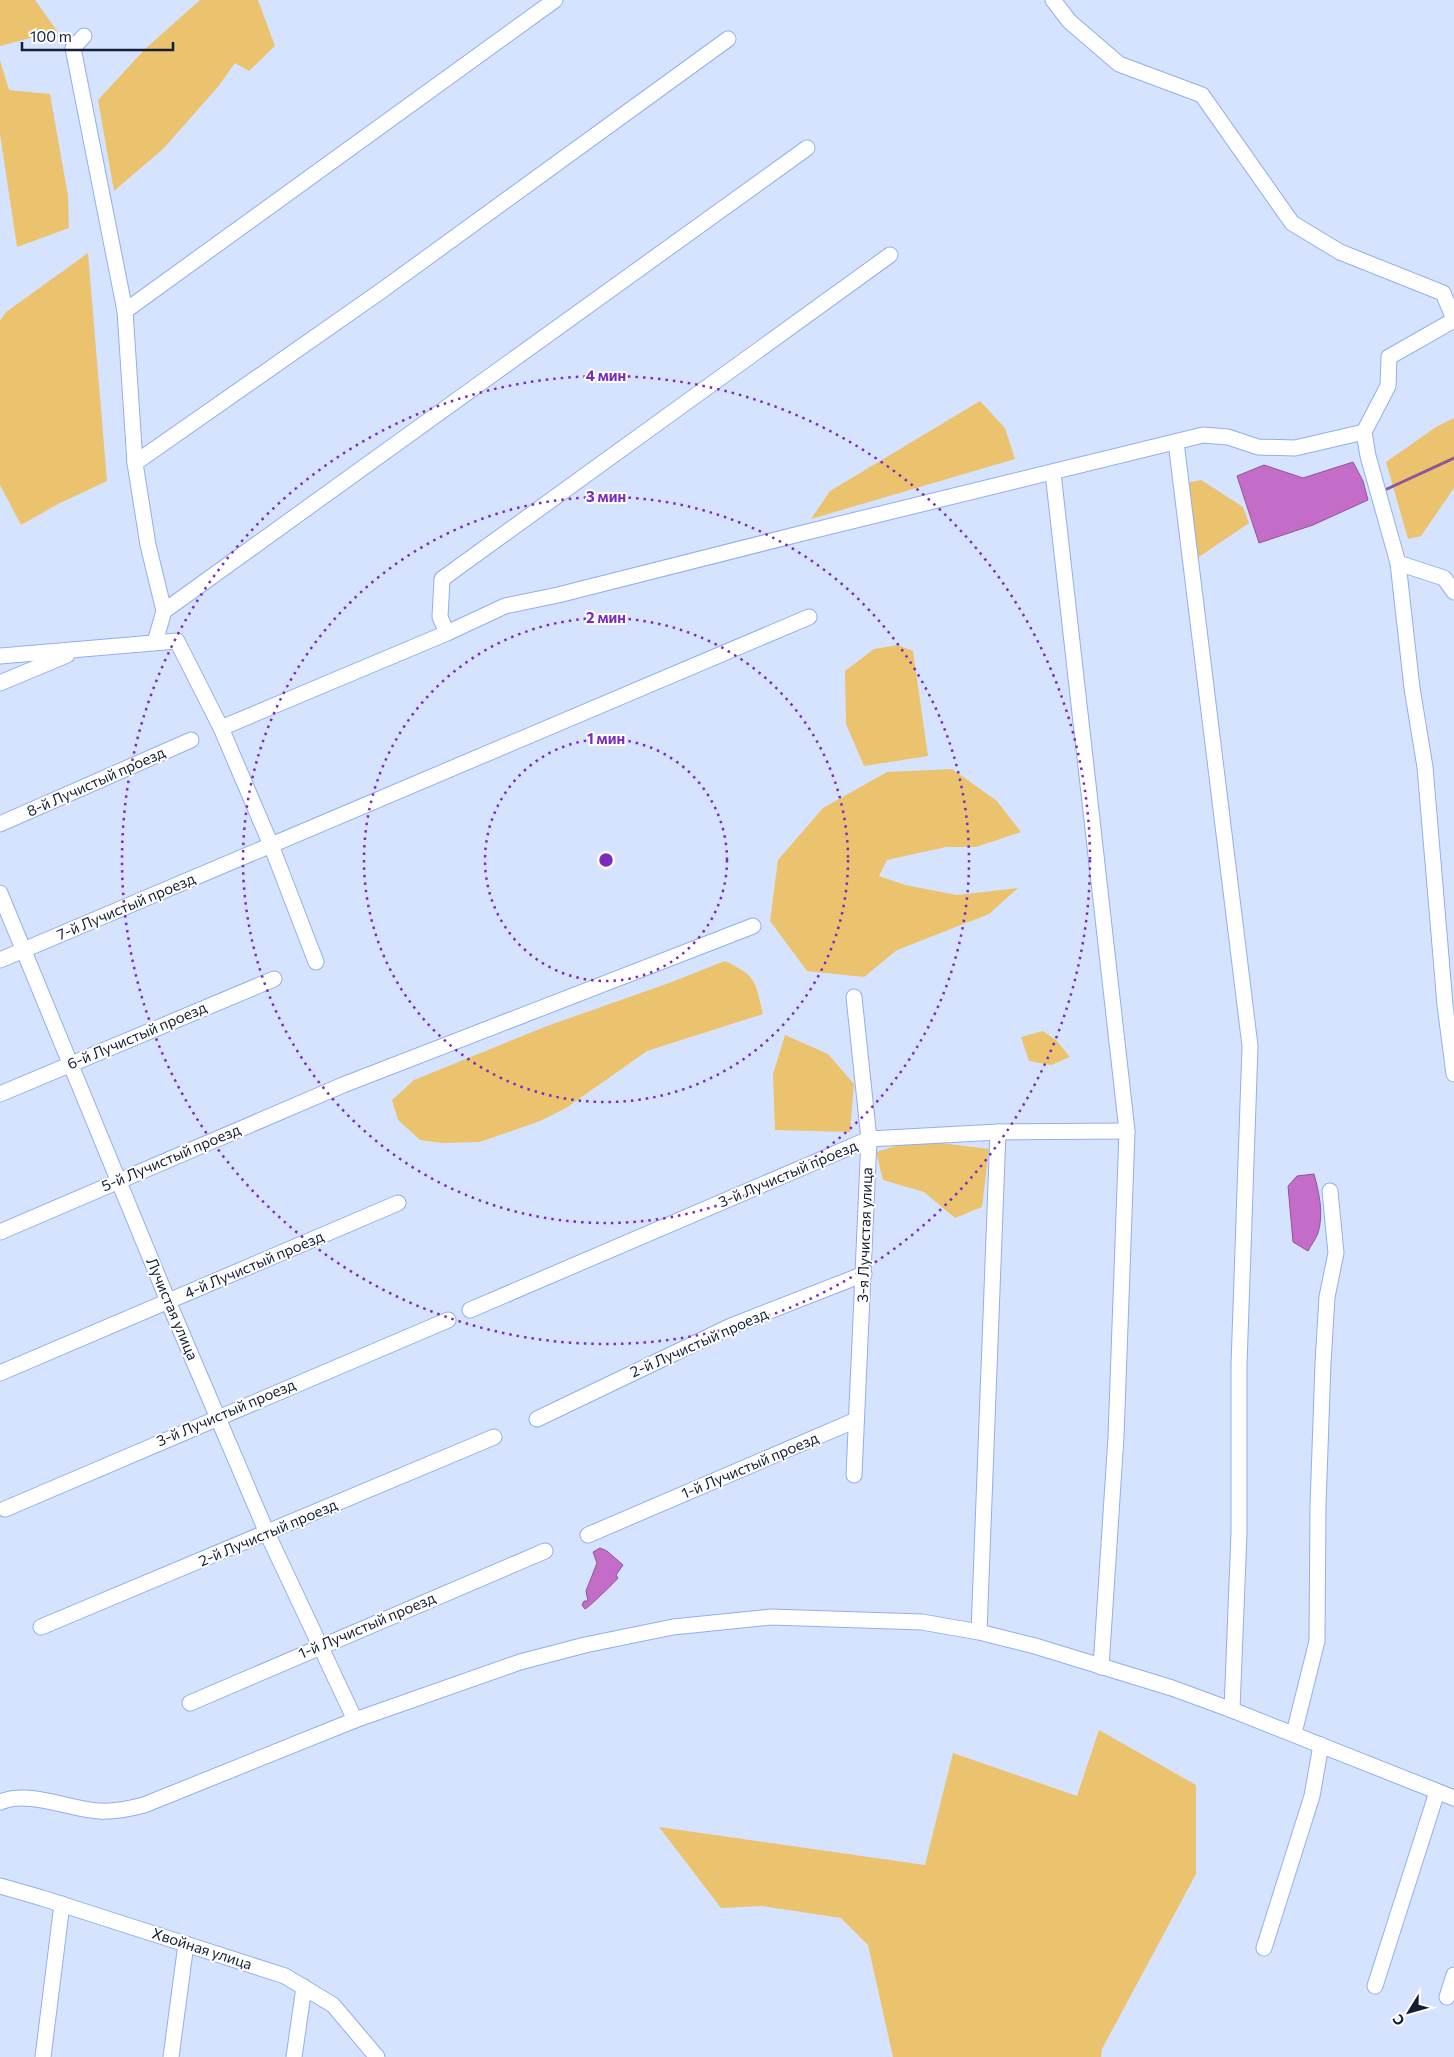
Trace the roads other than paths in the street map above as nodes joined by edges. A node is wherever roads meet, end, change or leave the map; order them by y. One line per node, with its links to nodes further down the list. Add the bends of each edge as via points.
1 (555, 0): 7 (street)
2 (1053, 0): 8 (street, via 1069,21 1119,64 1202,95 1292,223 1340,252 1442,293)
3 (84, 36): 7 (street, via 73,48)
4 (728, 40): 11 (street, via 381,291)
5 (807, 148): 15 (street)
6 (890, 255): 17 (street, via 442,579 440,617)
7 (125, 310): 11 (street)
8 (1454, 320): 9 (street, via 1389,357 1388,386)
9 (1364, 432): 10 (street, via 1295,448 1258,448 1228,437 1203,435); 13 (street)
10 (1176, 442): 12 (street); 62 (street, via 1250,1046 1238,1365 1239,1533)
11 (135, 463): 15 (street, via 148,545)
12 (1053, 473): 17 (street, via 505,606); 36 (street)
13 (1398, 564): 14 (street, via 1444,578); 34 (street, via 1425,767)
14 (1454, 592)
15 (164, 611): 18 (street)
16 (809, 617): 25 (street, 7-й Лучистый проезд)
17 (447, 633): 22 (street)
18 (155, 642): 19 (street); 22 (street, via 178,641)
19 (80, 650): 20 (street); 21 (street)
20 (0, 656)
21 (0, 683)
22 (221, 728): 25 (street)
23 (191, 740): 24 (street, 8-й Лучистый проезд)
24 (0, 824)
25 (271, 845): 28 (street, 7-й Лучистый проезд); 30 (street)
26 (0, 893): 28 (street, Лучистая улица)
27 (753, 926): 39 (street, 5-й Лучистый проезд, via 343,1085)
28 (24, 950): 29 (street, 7-й Лучистый проезд); 33 (street, Лучистая улица)
29 (0, 960)
30 (316, 962)
31 (274, 979): 33 (street, 6-й Лучистый проезд)
32 (854, 997): 38 (street, 3-я Лучистая улица)
33 (70, 1064): 35 (street, 6-й Лучистый проезд); 39 (street, Лучистая улица)
34 (1454, 1074)
35 (0, 1094)
36 (1127, 1131): 37 (street, 3-й Лучистый проезд); 60 (street, via 1116,1437)
37 (998, 1132): 38 (street, 3-й Лучистый проезд); 58 (street)
38 (869, 1140): 43 (street, 3-я Лучистая улица); 45 (street, 3-й Лучистый проезд)
39 (119, 1181): 42 (street, 5-й Лучистый проезд); 44 (street, Лучистая улица)
40 (1330, 1191): 64 (street, via 1336,1253 1327,1297 1322,1372 1317,1641)
41 (398, 1203): 44 (street, 4-й Лучистый проезд)
42 (0, 1232)
43 (864, 1274): 49 (street, 2-й Лучистый проезд, via 731,1326); 50 (street, 3-я Лучистая улица)
44 (168, 1302): 47 (street, 4-й Лучистый проезд); 48 (street, Лучистая улица)
45 (470, 1310)
46 (448, 1320): 48 (street, 3-й Лучистый проезд)
47 (0, 1374)
48 (218, 1416): 53 (street, 3-й Лучистый проезд); 54 (street, Лучистая улица)
49 (536, 1419)
50 (856, 1420): 52 (street, 3-я Лучистая улица); 55 (street, 1-й Лучистый проезд)
51 (494, 1437): 54 (street, 2-й Лучистый проезд)
52 (854, 1475)
53 (5, 1509)
54 (268, 1533): 57 (street, 2-й Лучистый проезд); 59 (street, Лучистая улица)
55 (588, 1534)
56 (545, 1551): 59 (street, 1-й Лучистый проезд)
57 (41, 1627)
58 (979, 1632): 60 (street); 63 (street, via 922,1622 771,1617 673,1628 520,1662)
59 (320, 1646): 61 (street, 1-й Лучистый проезд); 63 (street, Лучистая улица)
60 (1101, 1666): 62 (street)
61 (190, 1703)
62 (1232, 1710): 64 (street)
63 (355, 1720): 68 (street, via 120,1811 98,1811 33,1799)
64 (1294, 1733): 65 (street)
65 (1321, 1745): 66 (street); 72 (street, via 1312,1796)
66 (1437, 1792): 67 (street); 74 (street)
67 (1454, 1798)
68 (0, 1802)
69 (0, 1886): 70 (street, Хвойная улица)
70 (62, 1904): 71 (street, Хвойная улица); 77 (street)
71 (186, 1944): 75 (street, Хвойная улица, via 285,1976); 78 (street)
72 (1264, 1948)
73 (1454, 1975): 76 (street)
74 (1375, 1986)
75 (304, 1987): 79 (street); 80 (street, Хвойная улица, via 333,2005)
76 (1447, 1997)
77 (43, 2057)
78 (171, 2057)
79 (294, 2057)
80 (377, 2057)

